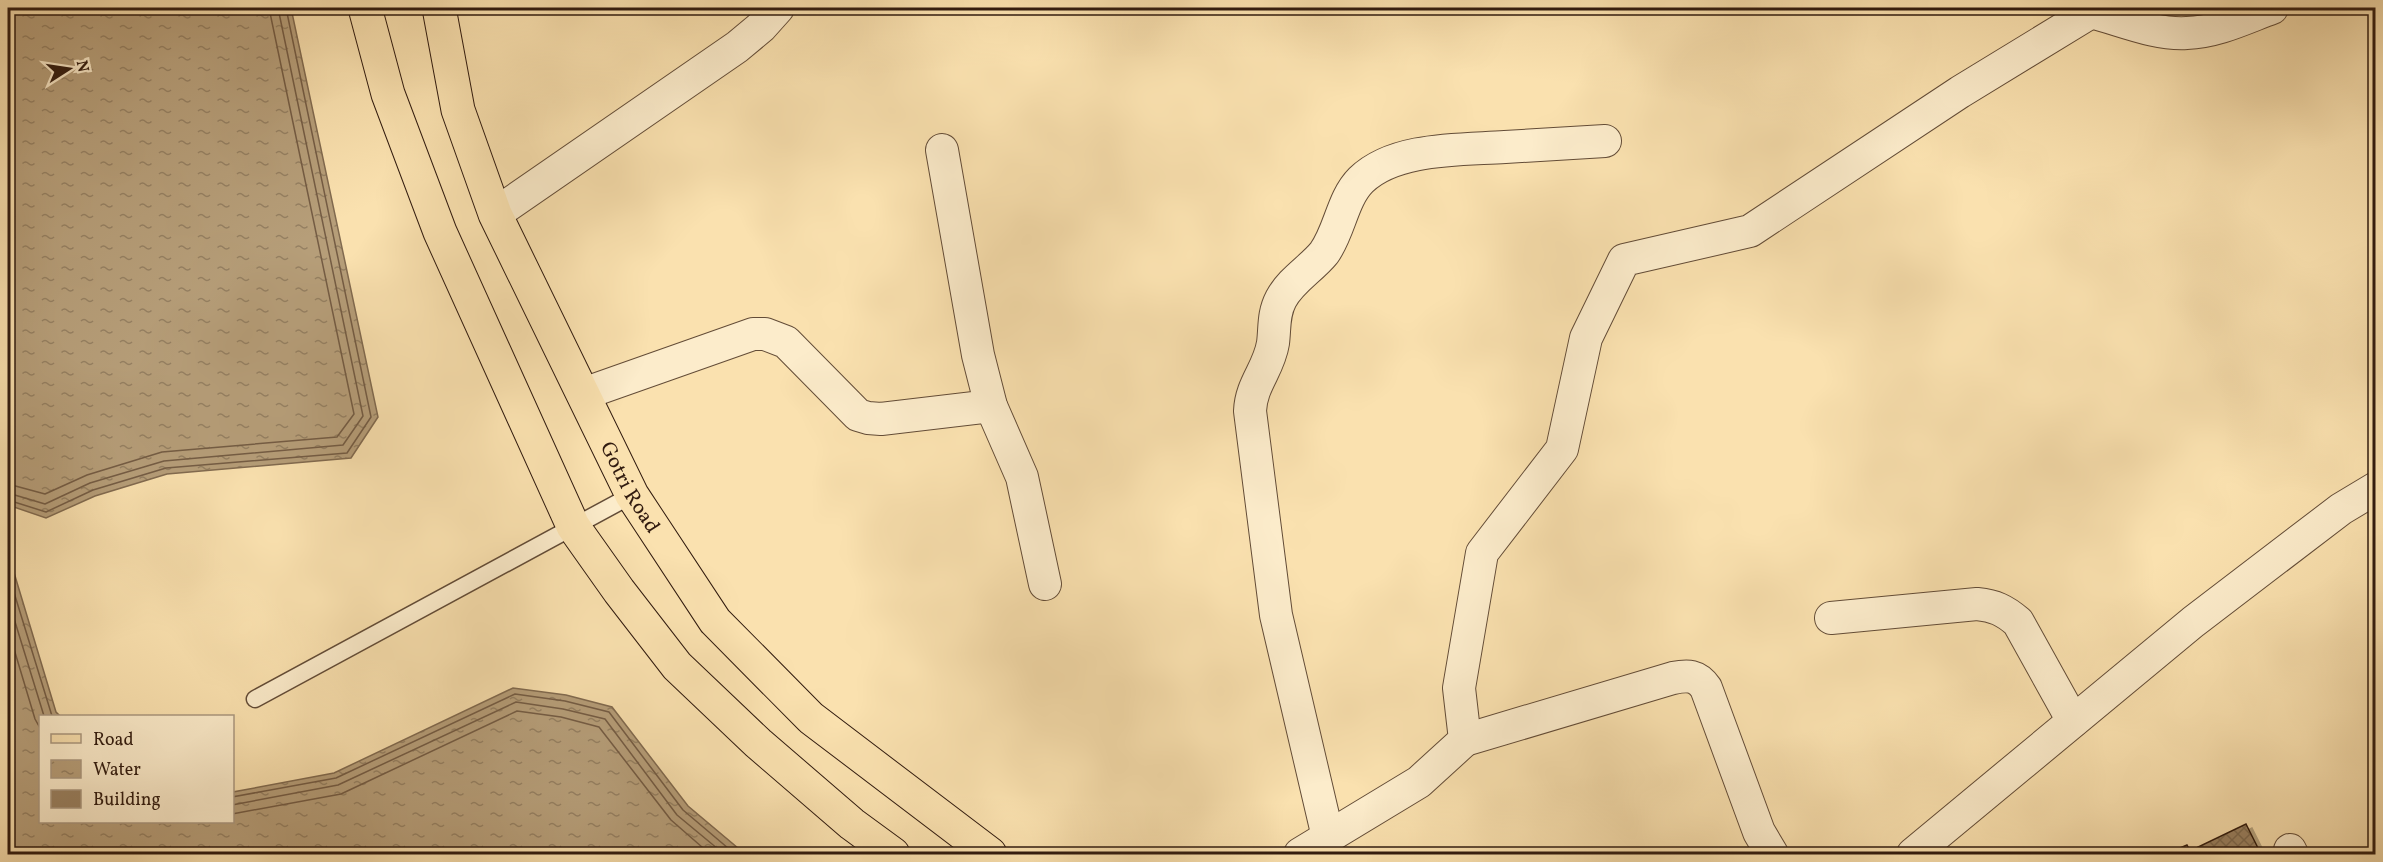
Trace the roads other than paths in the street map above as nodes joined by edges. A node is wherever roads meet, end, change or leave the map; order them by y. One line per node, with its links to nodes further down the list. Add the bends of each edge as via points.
1 (365, 8): 13 (main road, via 388,94 440,232)
2 (439, 8): 8 (main road, Gotri Road, via 458,110)
3 (778, 8): 8 (street, via 737,47)
4 (2272, 8): 5 (street, via 2211,30 2186,33 2159,31)
5 (2090, 10): 18 (street, via 1750,231 1624,260 1586,338 1562,449 1482,553 1459,688)
6 (1605, 141): 19 (street, via 1434,151 1377,168 1353,190 1323,253 1281,299 1270,353 1254,386 1250,411 1276,615)
7 (942, 150): 10 (street, via 978,355)
8 (495, 214): 9 (main road, Gotri Road)
9 (583, 394): 10 (street, via 753,334 765,334 786,342 858,415 868,418); 12 (main road, Gotri Road)
10 (992, 406): 14 (street, via 1022,477)
11 (2376, 488): 17 (street, via 2341,509 2202,614)
12 (632, 495): 13 (lane); 21 (main road, Gotri Road, via 715,621 803,710)
13 (573, 526): 16 (lane); 20 (main road, via 677,666 758,743)
14 (1045, 584)
15 (1832, 618): 17 (street, via 1977,604 1995,606 2018,622)
16 (255, 699)
17 (2073, 721): 24 (street)
18 (1465, 740): 19 (street, via 1419,782); 23 (street, via 1673,678 1692,676 1706,688 1759,832)
19 (1328, 837): 22 (street)
20 (893, 855)
21 (990, 855)
22 (1300, 855)
23 (1772, 855)
24 (1913, 855)

